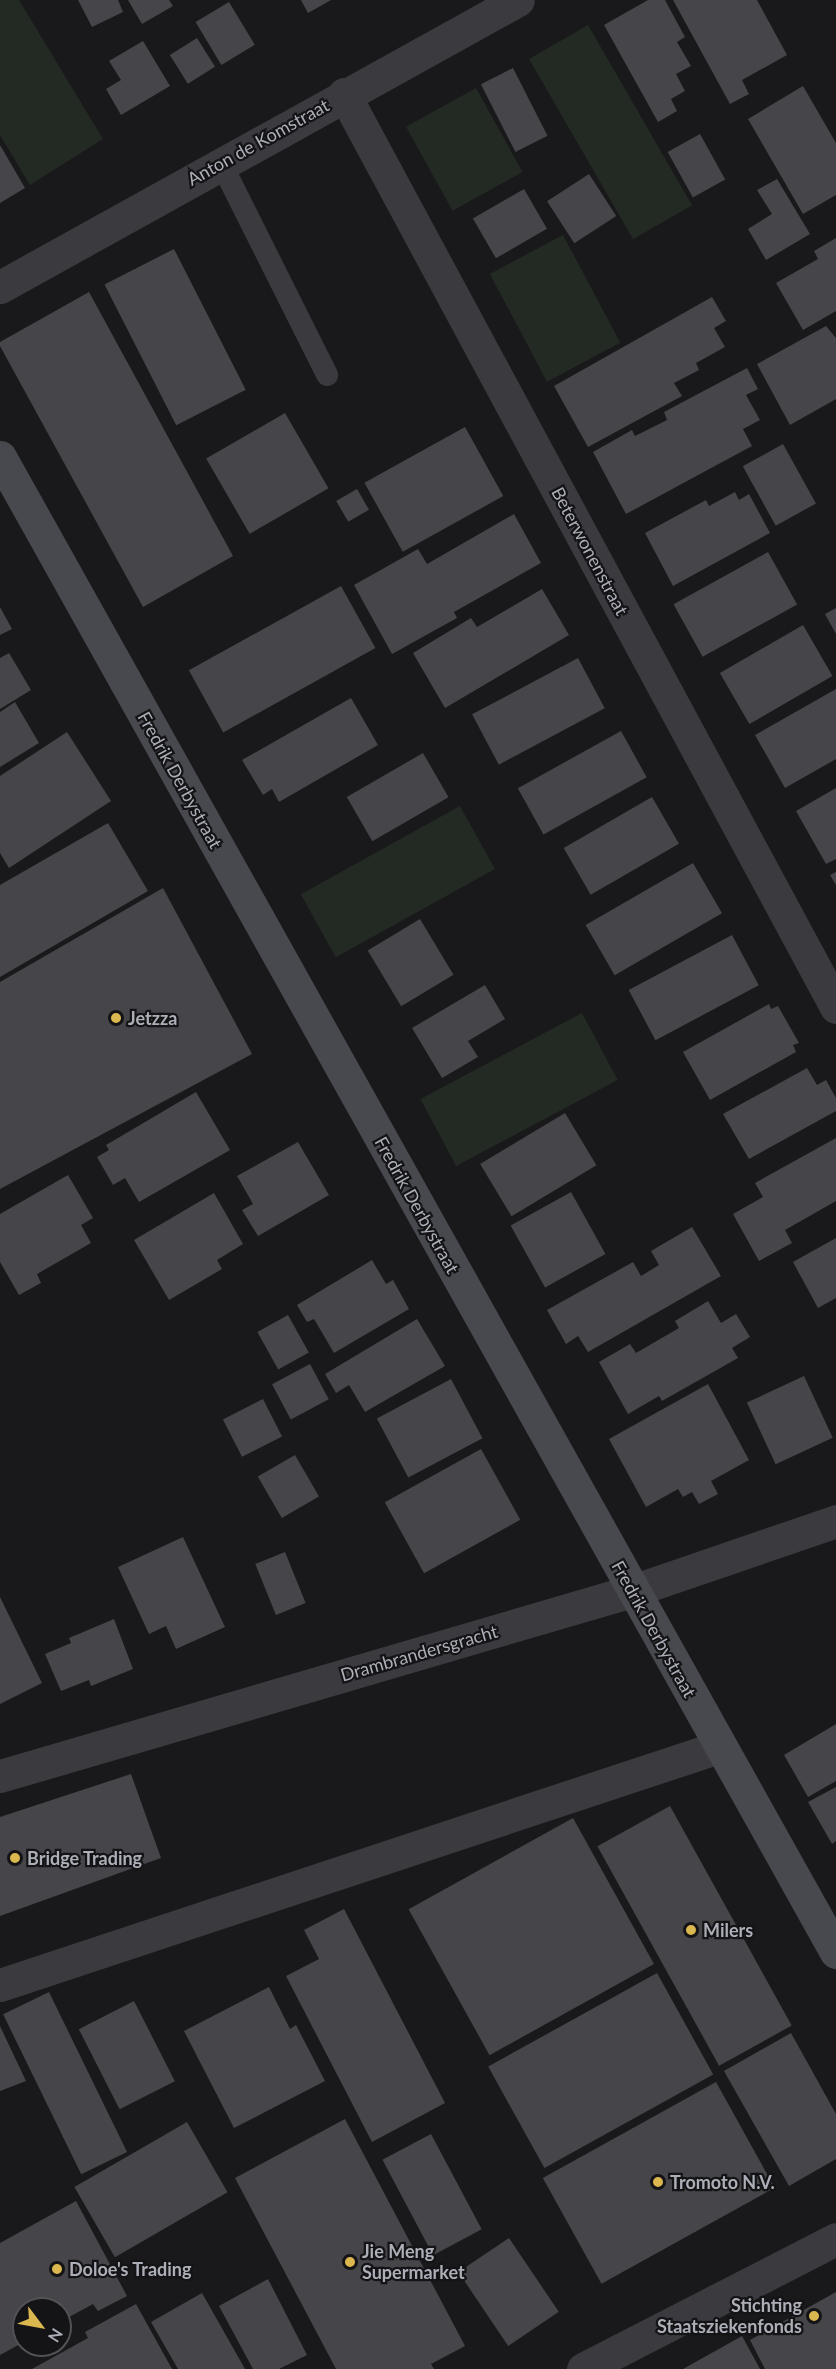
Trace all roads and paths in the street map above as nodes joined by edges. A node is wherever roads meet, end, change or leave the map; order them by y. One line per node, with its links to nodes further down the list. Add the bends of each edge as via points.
1 (518, 0): 2 (street, Anton de Komstraat)
2 (344, 94): 3 (street, Anton de Komstraat); 7 (street, Beterwonenstraat)
3 (221, 163): 4 (street, Anton de Komstraat); 5 (lane)
4 (0, 287)
5 (327, 375)
6 (0, 457): 9 (main road, Fredrik Derbystraat)
7 (836, 1007)
8 (836, 1521): 9 (street, Drambrandersgracht)
9 (632, 1591): 10 (main road, Fredrik Derbystraat); 11 (street, Drambrandersgracht)
10 (719, 1747): 12 (main road, Fredrik Derbystraat); 13 (street)
11 (0, 1776)
12 (836, 1952)
13 (0, 1985)
14 (836, 2239): 15 (street)
15 (583, 2369)

